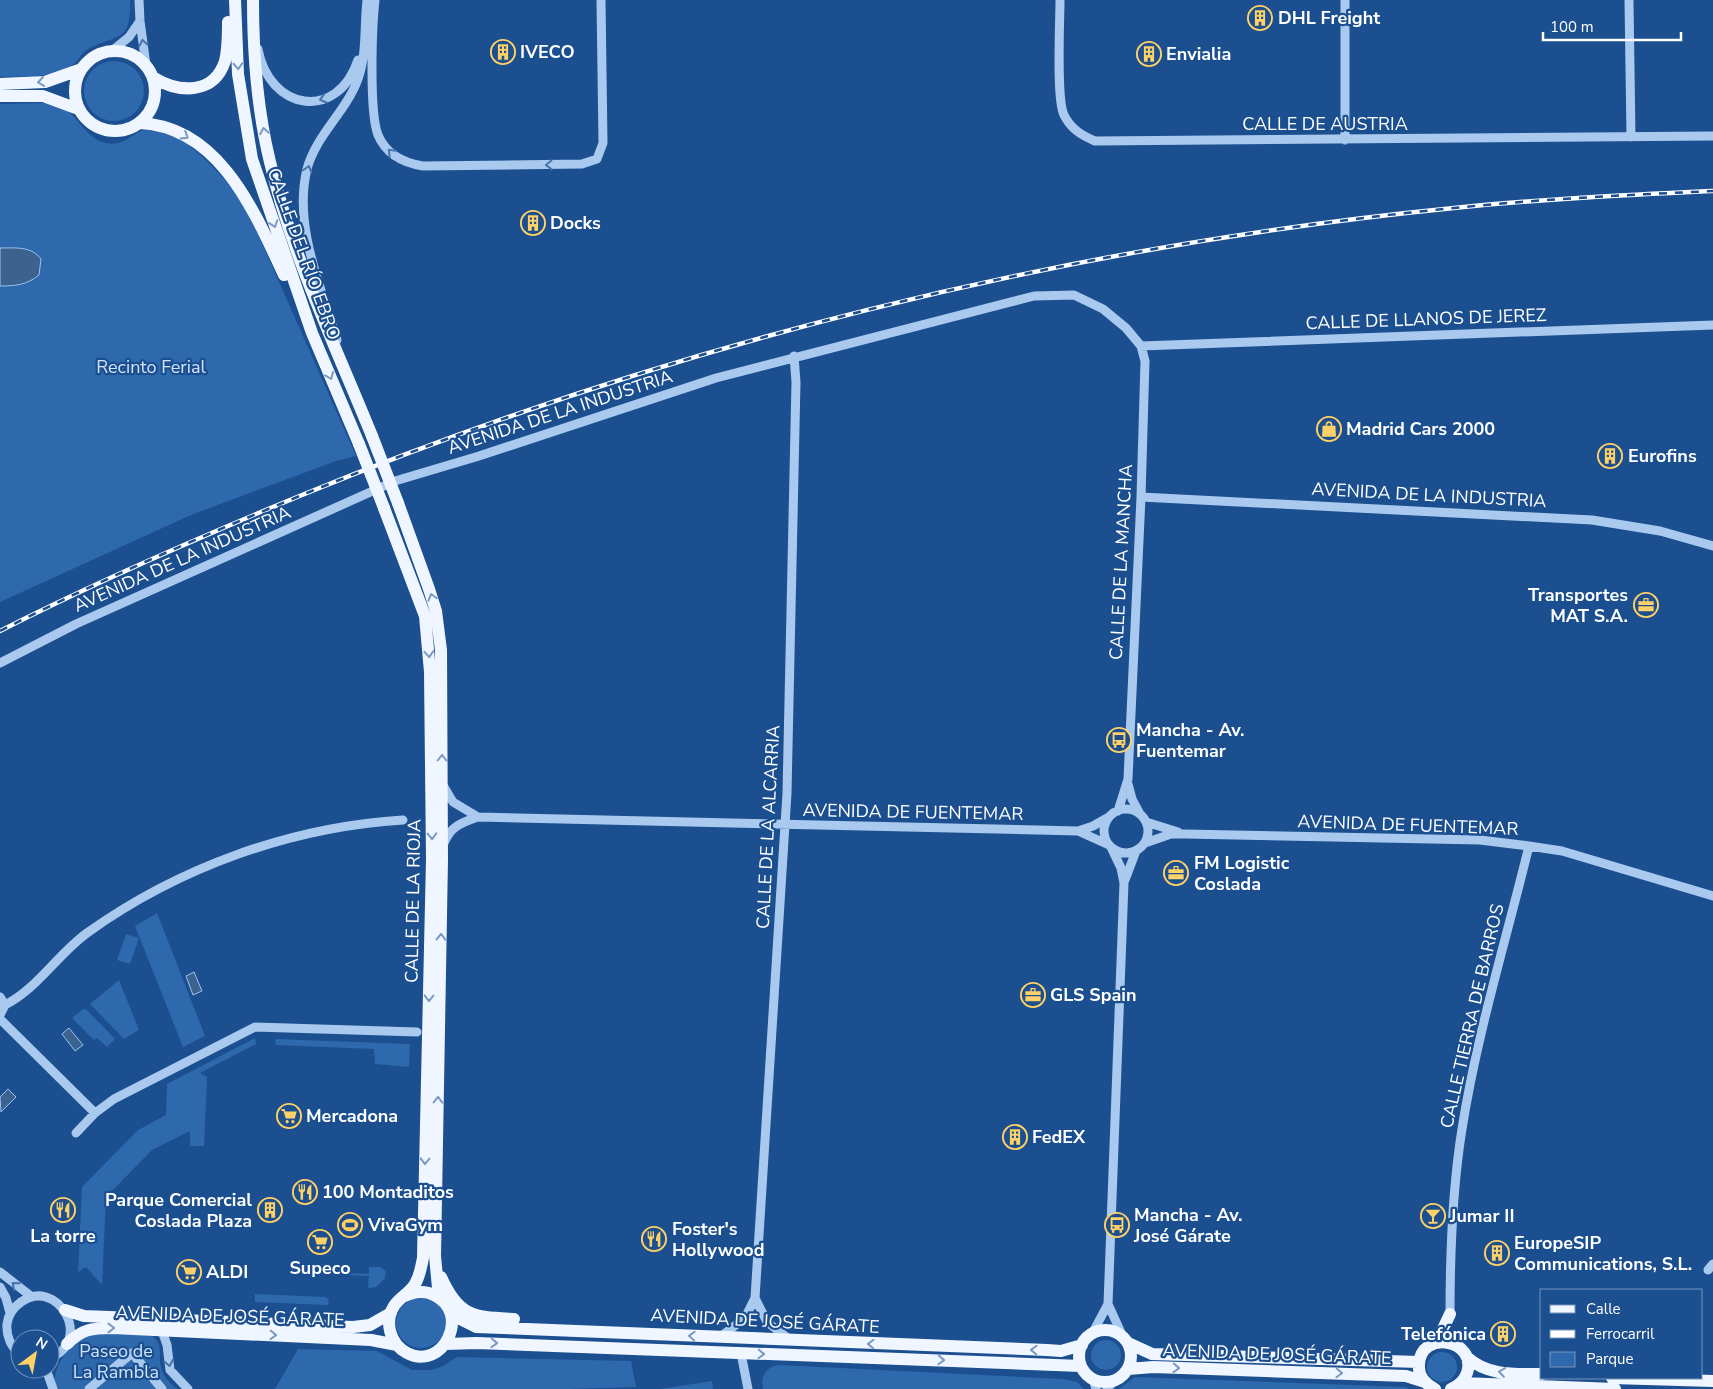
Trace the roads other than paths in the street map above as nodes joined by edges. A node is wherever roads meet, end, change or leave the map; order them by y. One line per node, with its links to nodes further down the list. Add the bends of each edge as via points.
1 (139, 0): 12 (street)
2 (230, 0): 16 (main road, via 224,62 212,80 197,88 180,90)
3 (235, 0): 25 (main road, CALLE DEL RÍO EBRO, one-way to 25, via 238,74 252,159)
4 (361, 0): 11 (street, one-way to 11, via 360,44 352,76 332,96 313,102 293,99 272,83 259,56)
5 (367, 0): 28 (street, one-way to 5, via 306,233 304,188 307,168 317,147 358,80 365,45)
6 (375, 0): 7 (street, one-way to 6, via 603,143 597,159 582,164 423,166 408,164 395,157 384,145 375,124)
7 (601, 0)
8 (1060, 0): 23 (street, CALLE DE AUSTRIA, via 1061,107 1071,126 1081,135 1095,141 1113,142)
9 (1344, 0): 23 (street)
10 (1629, 0): 22 (street)
11 (253, 4): 28 (main road, CALLE DEL RÍO EBRO, one-way to 11, via 303,266 270,162 255,78)
12 (140, 21): 13 (street); 14 (street, one-way to 12)
13 (113, 50): 14 (main road, via 131,54); 15 (main road, via 88,60)
14 (146, 65): 16 (main road)
15 (80, 70): 17 (main road, one-way to 17, via 46,82); 19 (main road, via 74,96)
16 (154, 78): 20 (main road, via 154,103)
17 (0, 84)
18 (0, 96): 19 (main road, via 43,96)
19 (78, 109): 20 (main road, via 87,120 106,130 127,130)
20 (140, 123): 25 (main road, one-way to 25, via 158,124 190,139 234,180 251,205)
21 (1713, 136): 22 (street, CALLE DE AUSTRIA)
22 (1630, 137): 23 (street, CALLE DE AUSTRIA)
23 (1346, 140)
24 (1713, 325): 26 (street, CALLE DE LLANOS DE JEREZ)
25 (312, 333): 31 (main road, CALLE DEL RÍO EBRO, one-way to 31, bridge)
26 (1141, 346): 27 (street, AVENIDA DE LA INDUSTRIA, via 1103,309 1074,295 1054,294 1034,296); 29 (street, CALLE DE LA MANCHA, via 1145,361)
27 (794, 356): 33 (street, AVENIDA DE LA INDUSTRIA, via 378,487 76,624); 40 (street, CALLE DE LA ALCARRIA)
28 (344, 369): 30 (main road, CALLE DEL RÍO EBRO, bridge)
29 (1141, 497): 32 (street, AVENIDA DE LA INDUSTRIA, via 1592,520 1660,531); 34 (street, CALLE DE LA MANCHA)
30 (398, 503): 35 (main road, CALLE DE LA RIOJA, one-way to 30, via 439,631 430,589)
31 (384, 508): 58 (main road, CALLE DE LA RIOJA, one-way to 58, via 425,616 430,672 432,859 423,1258 419,1277)
32 (1713, 546)
33 (0, 663)
34 (1128, 779): 36 (street, CALLE DE LA MANCHA); 38 (street, CALLE DE LA MANCHA, via 1132,799)
35 (442, 783): 37 (street, AVENIDA DE FUENTEMAR, via 453,802); 46 (main road, CALLE DE LA RIOJA)
36 (1114, 813): 38 (street, via 1130,810); 41 (street, AVENIDA DE FUENTEMAR); 44 (street, via 1104,830)
37 (478, 817): 40 (street, AVENIDA DE FUENTEMAR); 46 (street, AVENIDA DE FUENTEMAR, via 454,827)
38 (1143, 818): 42 (street, AVENIDA DE FUENTEMAR); 43 (street, via 1148,833)
39 (404, 820): 50 (street, via 334,828 275,842 212,865 151,893 86,934 29,986)
40 (786, 826): 41 (street, AVENIDA DE FUENTEMAR); 60 (street, CALLE DE LA ALCARRIA)
41 (1078, 831): 44 (street, AVENIDA DE FUENTEMAR)
42 (1186, 834): 43 (street, AVENIDA DE FUENTEMAR, via 1171,834); 45 (street, AVENIDA DE FUENTEMAR, via 1480,840)
43 (1145, 843): 47 (street)
44 (1110, 846): 47 (street, via 1123,853); 48 (street, via 1121,868)
45 (1529, 846): 49 (street, AVENIDA DE FUENTEMAR, via 1562,851); 66 (street, CALLE TIERRA DE BARROS, via 1477,1053 1462,1130 1452,1210)
46 (442, 848): 55 (main road, CALLE DE LA RIOJA, one-way to 46)
47 (1136, 851): 48 (street)
48 (1124, 883): 61 (street)
49 (1713, 896)
50 (2, 1001): 51 (street)
51 (0, 1017): 53 (street)
52 (417, 1032): 53 (street, via 255,1027 136,1086)
53 (96, 1113): 54 (street)
54 (76, 1133)
55 (435, 1256): 62 (main road, CALLE DE LA RIOJA, via 436,1282); 68 (main road, CALLE DE LA RIOJA, via 445,1286 468,1314 578,1323)
56 (0, 1272): 59 (street, one-way to 56)
57 (0, 1288): 65 (street)
58 (405, 1296): 62 (main road, via 423,1292); 64 (main road)
59 (32, 1297): 63 (street, via 52,1299); 65 (street, via 23,1300)
60 (755, 1298): 72 (street, CALLE DE LA ALCARRIA, via 745,1318); 74 (street, via 767,1322)
61 (1108, 1304): 71 (street); 73 (street)
62 (447, 1307): 68 (main road, AVENIDA DE JOSÉ GÁRATE, via 462,1320 476,1326); 78 (main road, via 452,1329)
63 (65, 1310): 64 (main road, AVENIDA DE JOSÉ GÁRATE, via 84,1316 353,1327 370,1325); 77 (street, via 71,1334)
64 (391, 1312): 80 (main road, via 390,1330)
65 (10, 1314): 67 (street)
66 (1450, 1314): 79 (main road); 82 (main road)
67 (7, 1323): 70 (street); 75 (street)
68 (600, 1330): 72 (main road, AVENIDA DE JOSÉ GÁRATE, one-way to 68)
69 (162, 1331): 77 (main road, AVENIDA DE JOSÉ GÁRATE, one-way to 69, via 89,1328); 80 (main road, AVENIDA DE JOSÉ GÁRATE, one-way to 80, via 371,1340); 98 (street, one-way to 98, via 170,1370)
70 (0, 1332)
71 (1092, 1334): 73 (main road, via 1108,1330); 81 (main road)
72 (720, 1338): 74 (main road, AVENIDA DE JOSÉ GÁRATE)
73 (1125, 1340): 86 (main road, AVENIDA DE JOSÉ GÁRATE, via 1152,1354); 88 (main road, via 1131,1361)
74 (792, 1341): 81 (main road, AVENIDA DE JOSÉ GÁRATE, one-way to 74, via 1061,1351)
75 (10, 1342): 76 (street)
76 (0, 1344)
77 (67, 1344): 83 (street)
78 (445, 1344): 80 (main road, via 424,1356 411,1354); 84 (main road, AVENIDA DE JOSÉ GÁRATE, one-way to 84)
79 (1431, 1344): 82 (main road, via 1440,1341); 86 (main road)
80 (397, 1345)
81 (1082, 1345): 87 (main road, via 1079,1355)
82 (1458, 1345): 85 (main road)
83 (60, 1353)
84 (741, 1353): 87 (main road, AVENIDA DE JOSÉ GÁRATE, one-way to 87); 99 (street)
85 (1466, 1356): 89 (main road, one-way to 85, via 1485,1369); 95 (main road, via 1468,1370)
86 (1419, 1362): 94 (main road, via 1419,1369)
87 (1081, 1366): 92 (main road)
88 (1128, 1369): 93 (main road); 94 (main road, AVENIDA DE JOSÉ GÁRATE, one-way to 94, via 1153,1367 1406,1376)
89 (1540, 1374)
90 (1646, 1379): 91 (main road)
91 (1713, 1381)
92 (1095, 1384): 93 (main road)
93 (1111, 1384)
94 (1430, 1385)
95 (1456, 1386): 100 (main road)
96 (89, 1389): 97 (street, via 132,1353)
97 (162, 1389)
98 (188, 1389)
99 (748, 1389)
100 (1615, 1389)

